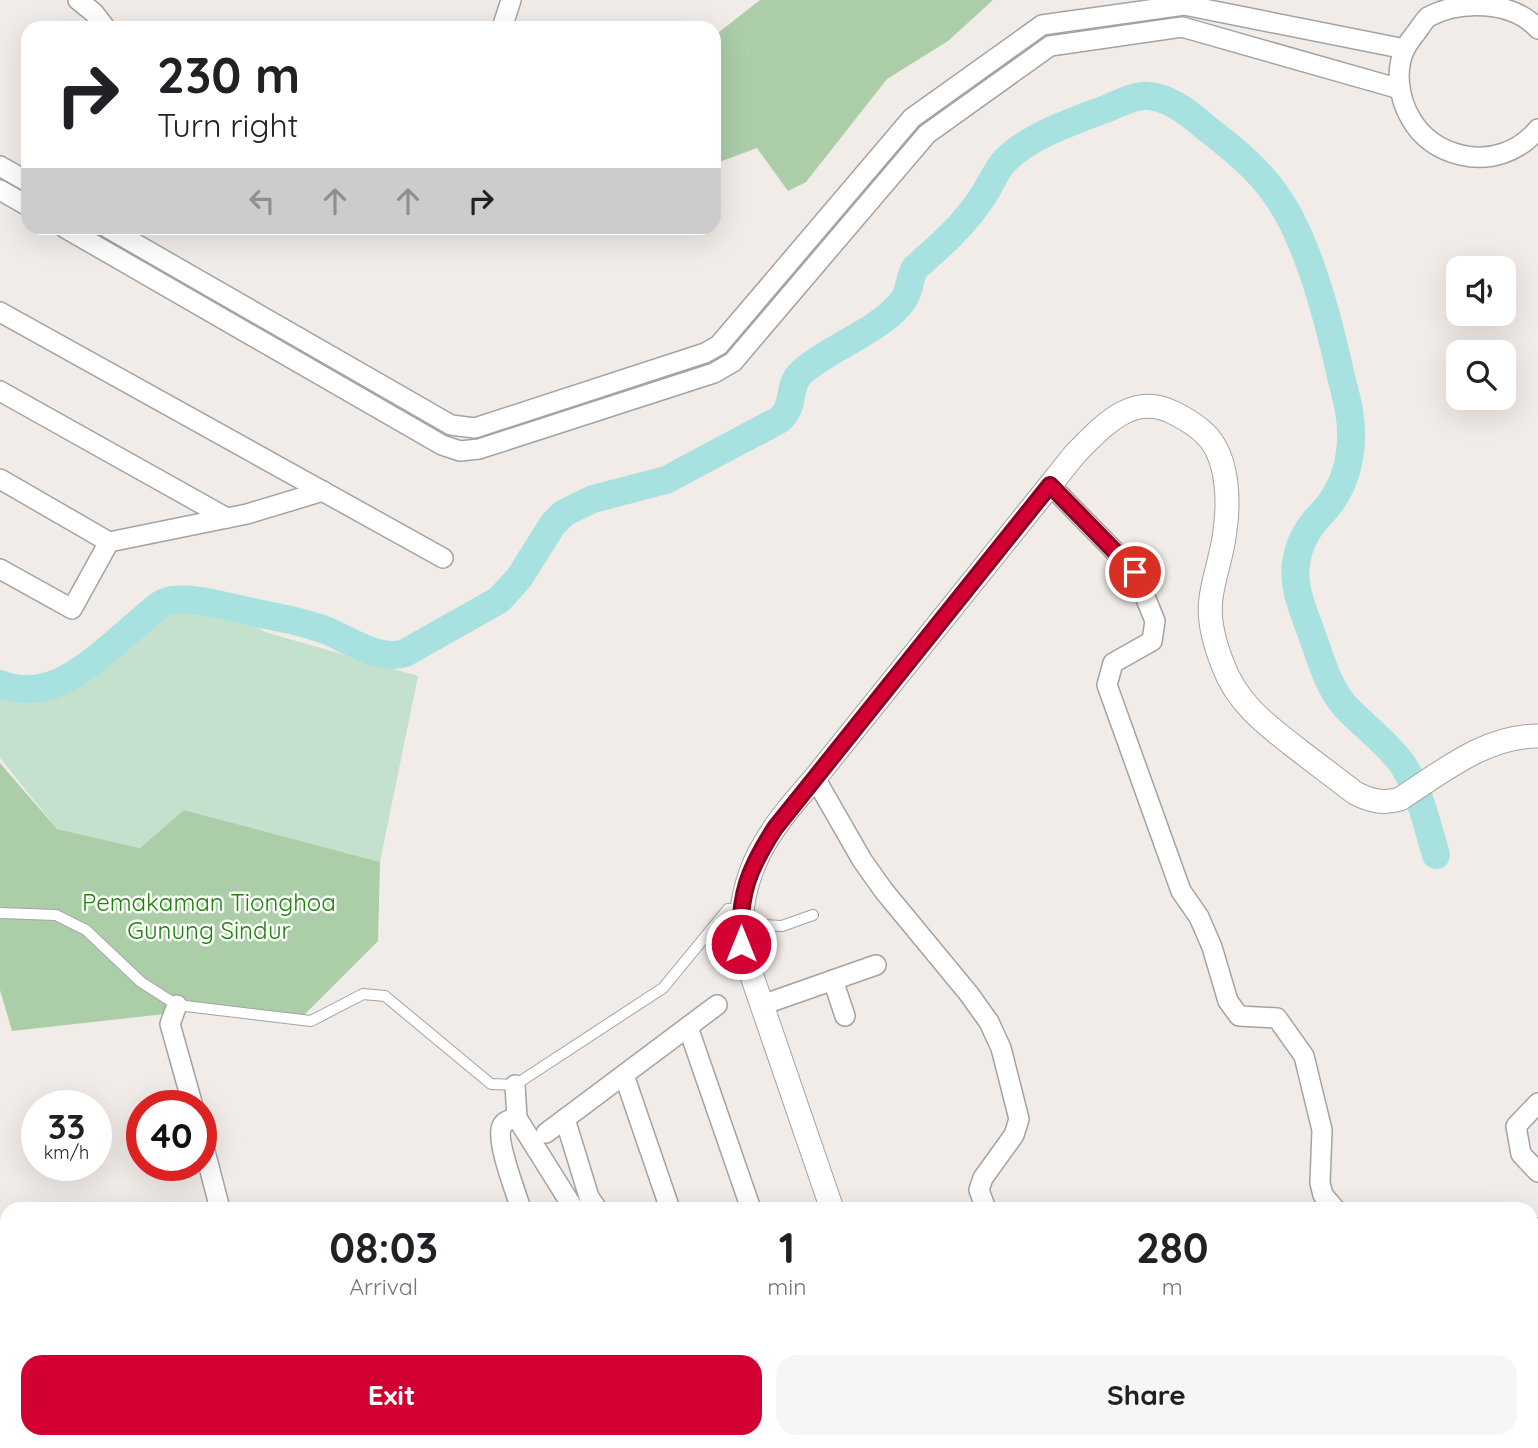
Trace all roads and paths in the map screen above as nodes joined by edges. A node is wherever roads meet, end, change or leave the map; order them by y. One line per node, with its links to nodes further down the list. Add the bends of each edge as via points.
1 (78, 0): 3 (street)
2 (511, 0): 4 (street)
3 (100, 21)
4 (504, 21)
5 (1538, 29): 6 (street, via 1512,7 1466,0 1427,18)
6 (1405, 49): 7 (street); 14 (street, via 1184,5 1042,25 912,118 719,345 705,354 475,428 451,425)
7 (1400, 89): 8 (street, via 1416,128 1451,153 1493,156 1513,150); 13 (street, via 1182,27 1050,46 927,134 733,362 714,373 479,449 460,451 442,445)
8 (1538, 130)
9 (0, 166): 10 (street)
10 (21, 178)
11 (0, 190): 12 (street)
12 (21, 202)
13 (77, 235)
14 (120, 235)
15 (0, 312): 19 (street)
16 (0, 391): 20 (street)
17 (0, 479): 21 (street)
18 (1050, 485): 24 (street, via 1105,423 1133,408 1169,411 1211,440 1224,473 1226,502 1226,530 1210,599 1224,668 1253,713 1355,793 1378,802 1400,799 1481,749 1522,736); 25 (street); 53 (street, via 1135,572 1155,621 1152,641 1113,663 1107,685 1181,891 1212,947 1228,1001 1240,1016 1277,1018 1304,1056 1322,1130 1320,1183)
19 (323, 491): 20 (street); 22 (street)
20 (227, 518): 21 (street)
21 (109, 542): 23 (street, via 72,609)
22 (443, 558)
23 (0, 569)
24 (1538, 736)
25 (815, 778): 28 (street, via 762,848 746,883); 52 (street, via 862,860 969,994 1001,1048 1019,1119 1014,1135 983,1178 979,1190)
26 (0, 914): 31 (lane, via 56,915 86,930 141,982)
27 (813, 915): 28 (lane, via 782,926)
28 (741, 916): 33 (street, via 741,944); 37 (lane, via 728,909 663,988)
29 (876, 965): 30 (street)
30 (833, 980): 33 (street); 34 (street)
31 (177, 1005): 37 (lane, via 312,1021 363,994 385,996 491,1084); 38 (street, via 170,1024)
32 (717, 1005): 35 (street)
33 (762, 1005): 51 (street)
34 (845, 1016)
35 (688, 1027): 36 (street); 50 (street)
36 (624, 1075): 41 (street); 49 (street)
37 (515, 1085): 40 (street)
38 (189, 1090)
39 (1538, 1103): 43 (street, via 1516,1126 1521,1154)
40 (517, 1118): 46 (street, via 500,1128); 47 (street)
41 (565, 1119): 42 (street); 48 (street)
42 (546, 1133)
43 (1538, 1172)
44 (212, 1181): 45 (street)
45 (217, 1202)
46 (520, 1202)
47 (570, 1202)
48 (592, 1202)
49 (668, 1202)
50 (749, 1202)
51 (830, 1202)
52 (983, 1202)
53 (1329, 1202)

